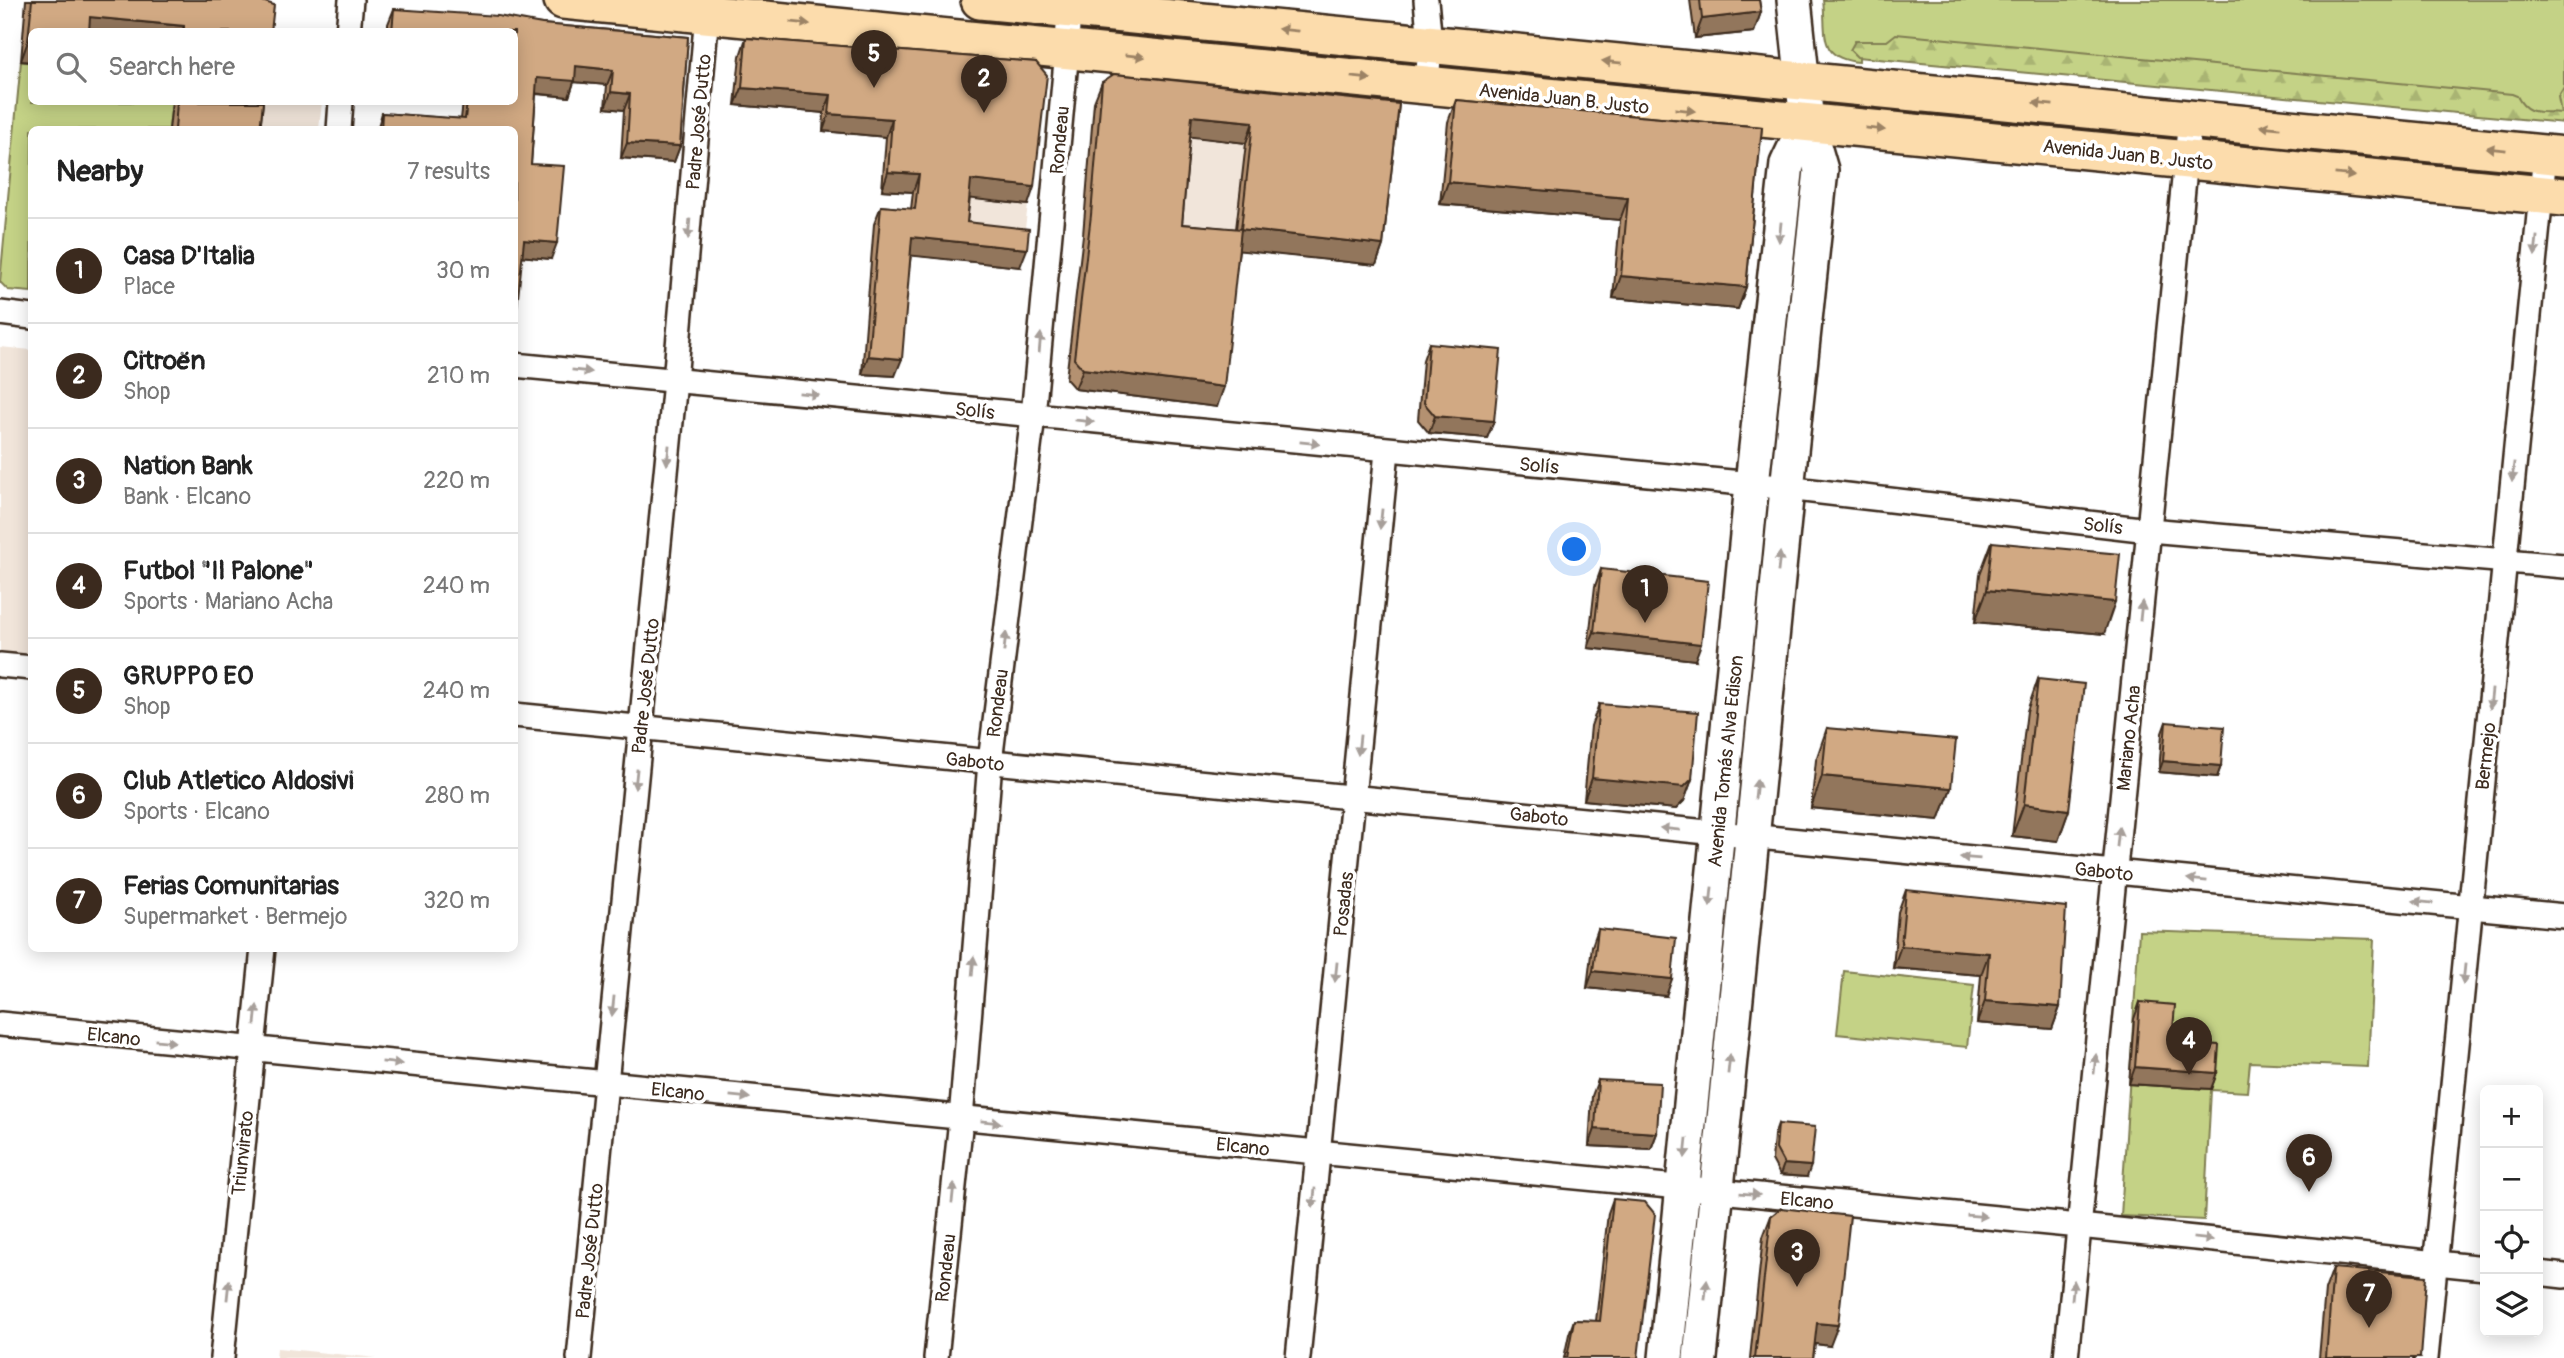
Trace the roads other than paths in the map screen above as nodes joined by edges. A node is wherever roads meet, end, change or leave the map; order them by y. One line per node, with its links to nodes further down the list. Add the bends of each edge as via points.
1 (351, 0): 8 (street)
2 (563, 0): 7 (main road, Avenida Juan B. Justo)
3 (980, 0): 6 (main road, Avenida Juan B. Justo)
4 (1426, 0): 9 (street)
5 (1794, 0): 11 (main road)
6 (1070, 4): 9 (main road, Avenida Juan B. Justo, one-way to 6); 10 (street, Rondeau)
7 (708, 7): 10 (main road, Avenida Juan B. Justo, one-way to 10); 23 (street, Padre José Dutto, one-way to 23)
8 (348, 28)
9 (1430, 44): 11 (main road, Avenida Juan B. Justo, one-way to 9); 12 (street)
10 (1067, 50): 12 (main road, Avenida Juan B. Justo, one-way to 12); 24 (street, Rondeau, one-way to 10)
11 (1802, 81): 14 (main road, Avenida Juan B. Justo, one-way to 11); 15 (main road)
12 (1427, 85): 15 (main road, Avenida Juan B. Justo, one-way to 15)
13 (341, 105): 16 (street)
14 (2190, 119): 17 (main road, Avenida Juan B. Justo, one-way to 14); 18 (street, Mariano Acha)
15 (1807, 122): 18 (main road, Avenida Juan B. Justo, one-way to 18); 26 (main road, Avenida Tomás Alva Edison, one-way to 26, via 1787,164); 27 (main road, Avenida Tomás Alva Edison, via 1821,170)
16 (339, 126)
17 (2555, 155): 19 (street, Bermejo)
18 (2186, 160): 19 (main road, Avenida Juan B. Justo, one-way to 19); 28 (street, Mariano Acha)
19 (2552, 196): 29 (street, Bermejo, one-way to 29)
20 (0, 313): 21 (street)
21 (28, 316)
22 (518, 365): 23 (street, Solís, one-way to 23)
23 (676, 381): 24 (street, Solís, one-way to 24); 34 (street, Padre José Dutto, one-way to 34)
24 (1033, 416): 25 (street, Solís, one-way to 25); 35 (street, Rondeau, one-way to 24)
25 (1388, 451): 26 (street, Solís); 36 (street, Posadas, one-way to 36)
26 (1752, 484): 27 (street, Solís); 37 (main road, Avenida Tomás Alva Edison)
27 (1787, 489): 28 (street, Solís); 38 (main road, Avenida Tomás Alva Edison, one-way to 27)
28 (2149, 530): 29 (street, Solís); 39 (street, Mariano Acha, one-way to 28)
29 (2504, 563): 30 (street, Solís); 40 (street, Bermejo, one-way to 40)
30 (2564, 566)
31 (0, 665): 32 (street)
32 (28, 668)
33 (518, 715): 34 (street, Gaboto)
34 (641, 728): 35 (street, Gaboto); 45 (street, Padre José Dutto, one-way to 45)
35 (990, 762): 36 (street, Gaboto); 46 (street, Rondeau, one-way to 35)
36 (1353, 797): 37 (street, Gaboto, one-way to 36); 47 (street, Posadas, one-way to 47)
37 (1718, 834): 38 (street, Gaboto); 48 (main road, Avenida Tomás Alva Edison, one-way to 48)
38 (1752, 837): 39 (street, Gaboto, one-way to 38); 49 (main road, Avenida Tomás Alva Edison, one-way to 38)
39 (2114, 872): 40 (street, Gaboto, one-way to 39); 50 (street, Mariano Acha, one-way to 39)
40 (2470, 907): 41 (street, Gaboto); 51 (street, Bermejo, one-way to 51)
41 (2564, 916)
42 (263, 952): 44 (street, Triunvirato, one-way to 42)
43 (0, 1024): 44 (street, Elcano, one-way to 44)
44 (252, 1049): 45 (street, Elcano, one-way to 45); 55 (street, Triunvirato, one-way to 44)
45 (606, 1084): 46 (street, Elcano, one-way to 46); 56 (street, Padre José Dutto)
46 (961, 1119): 47 (street, Elcano, one-way to 47); 57 (street, Rondeau, one-way to 46)
47 (1318, 1154): 48 (street, Elcano); 58 (street, Posadas, one-way to 58)
48 (1683, 1187): 49 (street, Elcano); 59 (main road, Avenida Tomás Alva Edison)
49 (1716, 1191): 50 (street, Elcano, one-way to 50); 60 (main road, Avenida Tomás Alva Edison, one-way to 49)
50 (2079, 1226): 51 (street, Elcano, one-way to 51); 61 (street, Mariano Acha, one-way to 50)
51 (2436, 1263): 52 (street, Elcano); 62 (street, Bermejo)
52 (2480, 1267)
53 (2543, 1274): 54 (street)
54 (2564, 1276)
55 (222, 1358)
56 (579, 1358)
57 (936, 1358)
58 (1298, 1358)
59 (1666, 1358)
60 (1700, 1358)
61 (2066, 1358)
62 (2427, 1358)

